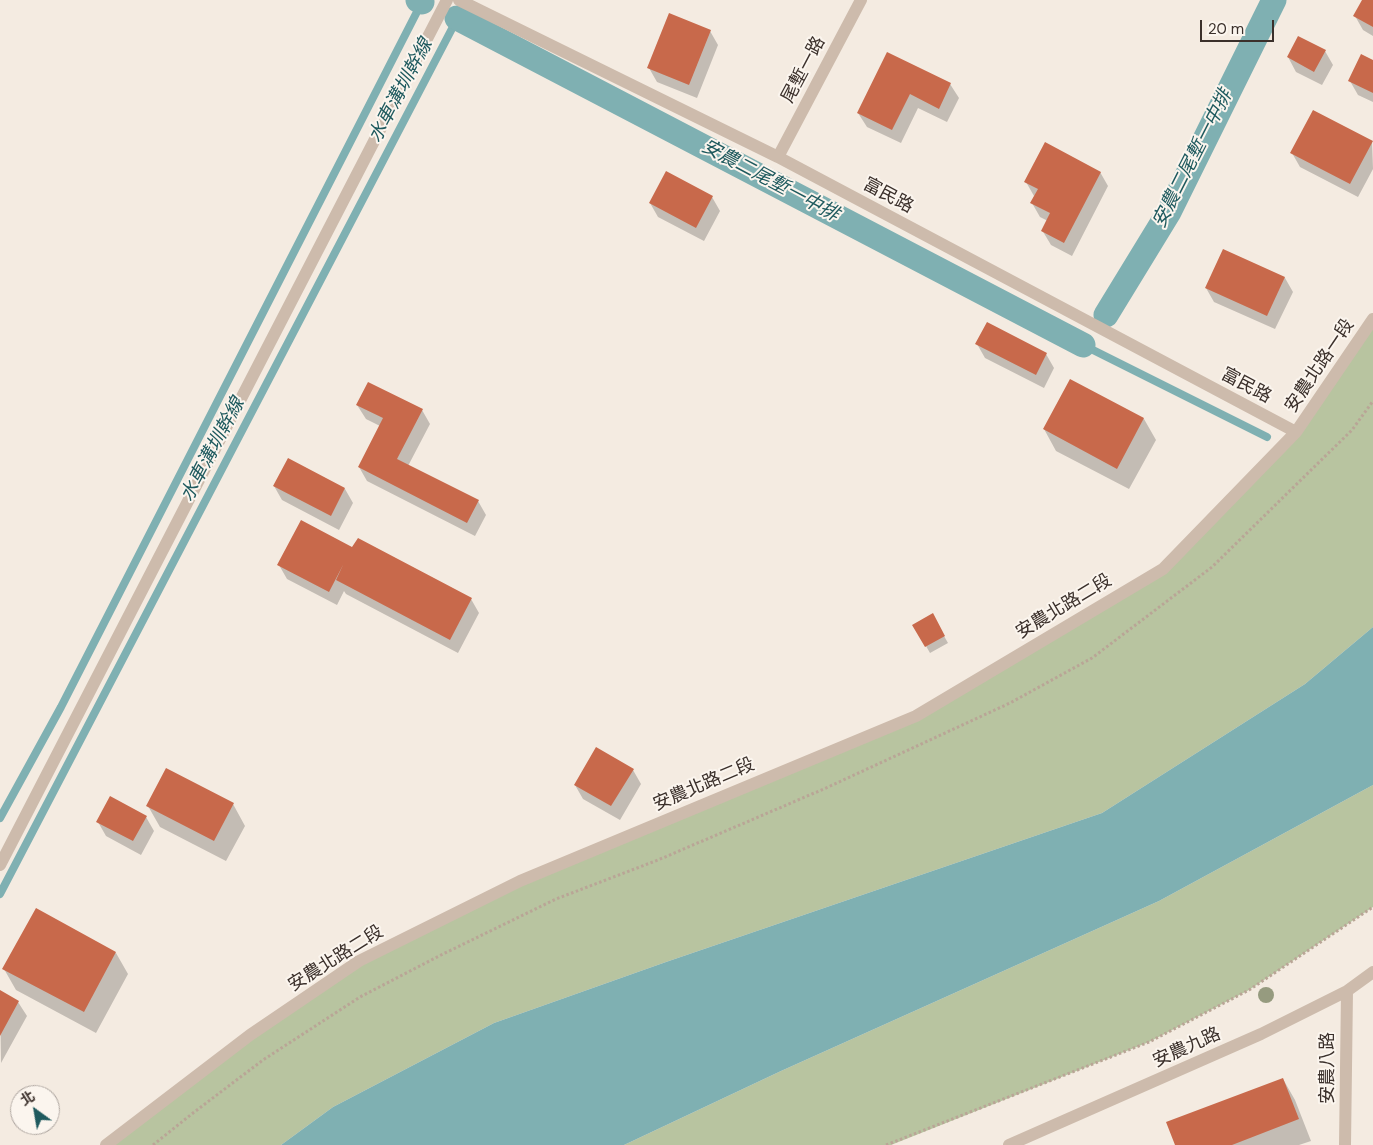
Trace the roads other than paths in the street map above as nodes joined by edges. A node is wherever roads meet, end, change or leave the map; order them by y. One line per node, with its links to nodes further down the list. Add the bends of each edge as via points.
1 (447, 0): 7 (street)
2 (459, 0): 4 (street, 富民路)
3 (862, 0): 4 (street, 尾塹一路)
4 (778, 157): 6 (street, 富民路)
5 (1373, 319): 6 (street, 安農北路一段)
6 (1296, 432): 10 (street, 安農北路二段, via 1163,569 916,716 520,881 359,961 250,1036)
7 (0, 865)
8 (1373, 972): 9 (street, 安農九路)
9 (1346, 991): 11 (street, 安農九路, via 1261,1034); 12 (street, 安農八路)
10 (106, 1145)
11 (1009, 1145)
12 (1345, 1145)

